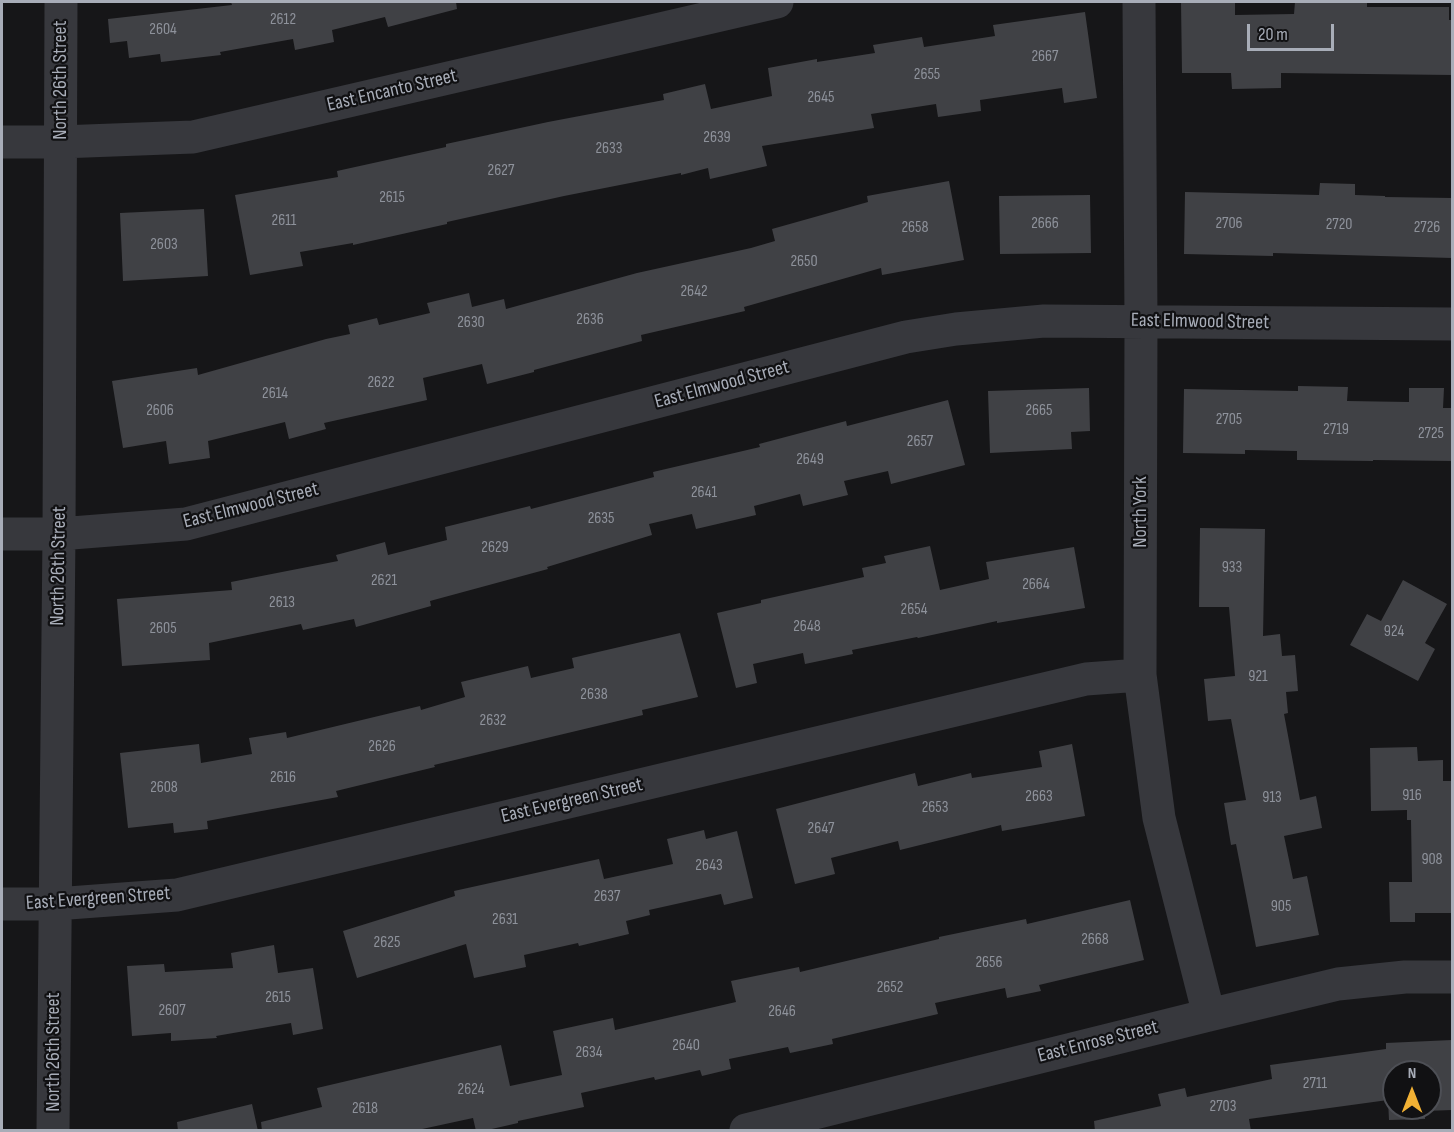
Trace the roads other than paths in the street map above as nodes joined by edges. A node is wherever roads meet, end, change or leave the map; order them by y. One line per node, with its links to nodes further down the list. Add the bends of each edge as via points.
1 (61, 2): 5 (street, North 26th Street)
2 (777, 2): 5 (street, East Encanto Street, via 193,137)
3 (1139, 2): 6 (street, North York)
4 (2, 142): 5 (street, East Encanto Street)
5 (60, 142): 9 (street, North 26th Street)
6 (1141, 321): 7 (street, East Elmwood Street); 9 (street, East Elmwood Street, via 1044,321 956,328 906,337 186,524); 10 (street, North York)
7 (1452, 324)
8 (2, 534): 9 (street, East Elmwood Street)
9 (59, 534): 12 (street, North 26th Street)
10 (1140, 675): 12 (street, East Evergreen Street, via 1086,679 177,895); 14 (street, North York, via 1159,818)
11 (2, 904): 12 (street, East Evergreen Street)
12 (55, 904): 15 (street, North 26th Street)
13 (1452, 977): 14 (street, East Enrose Street, via 1338,984)
14 (1209, 1015): 16 (street, East Enrose Street)
15 (53, 1131)
16 (746, 1131)

